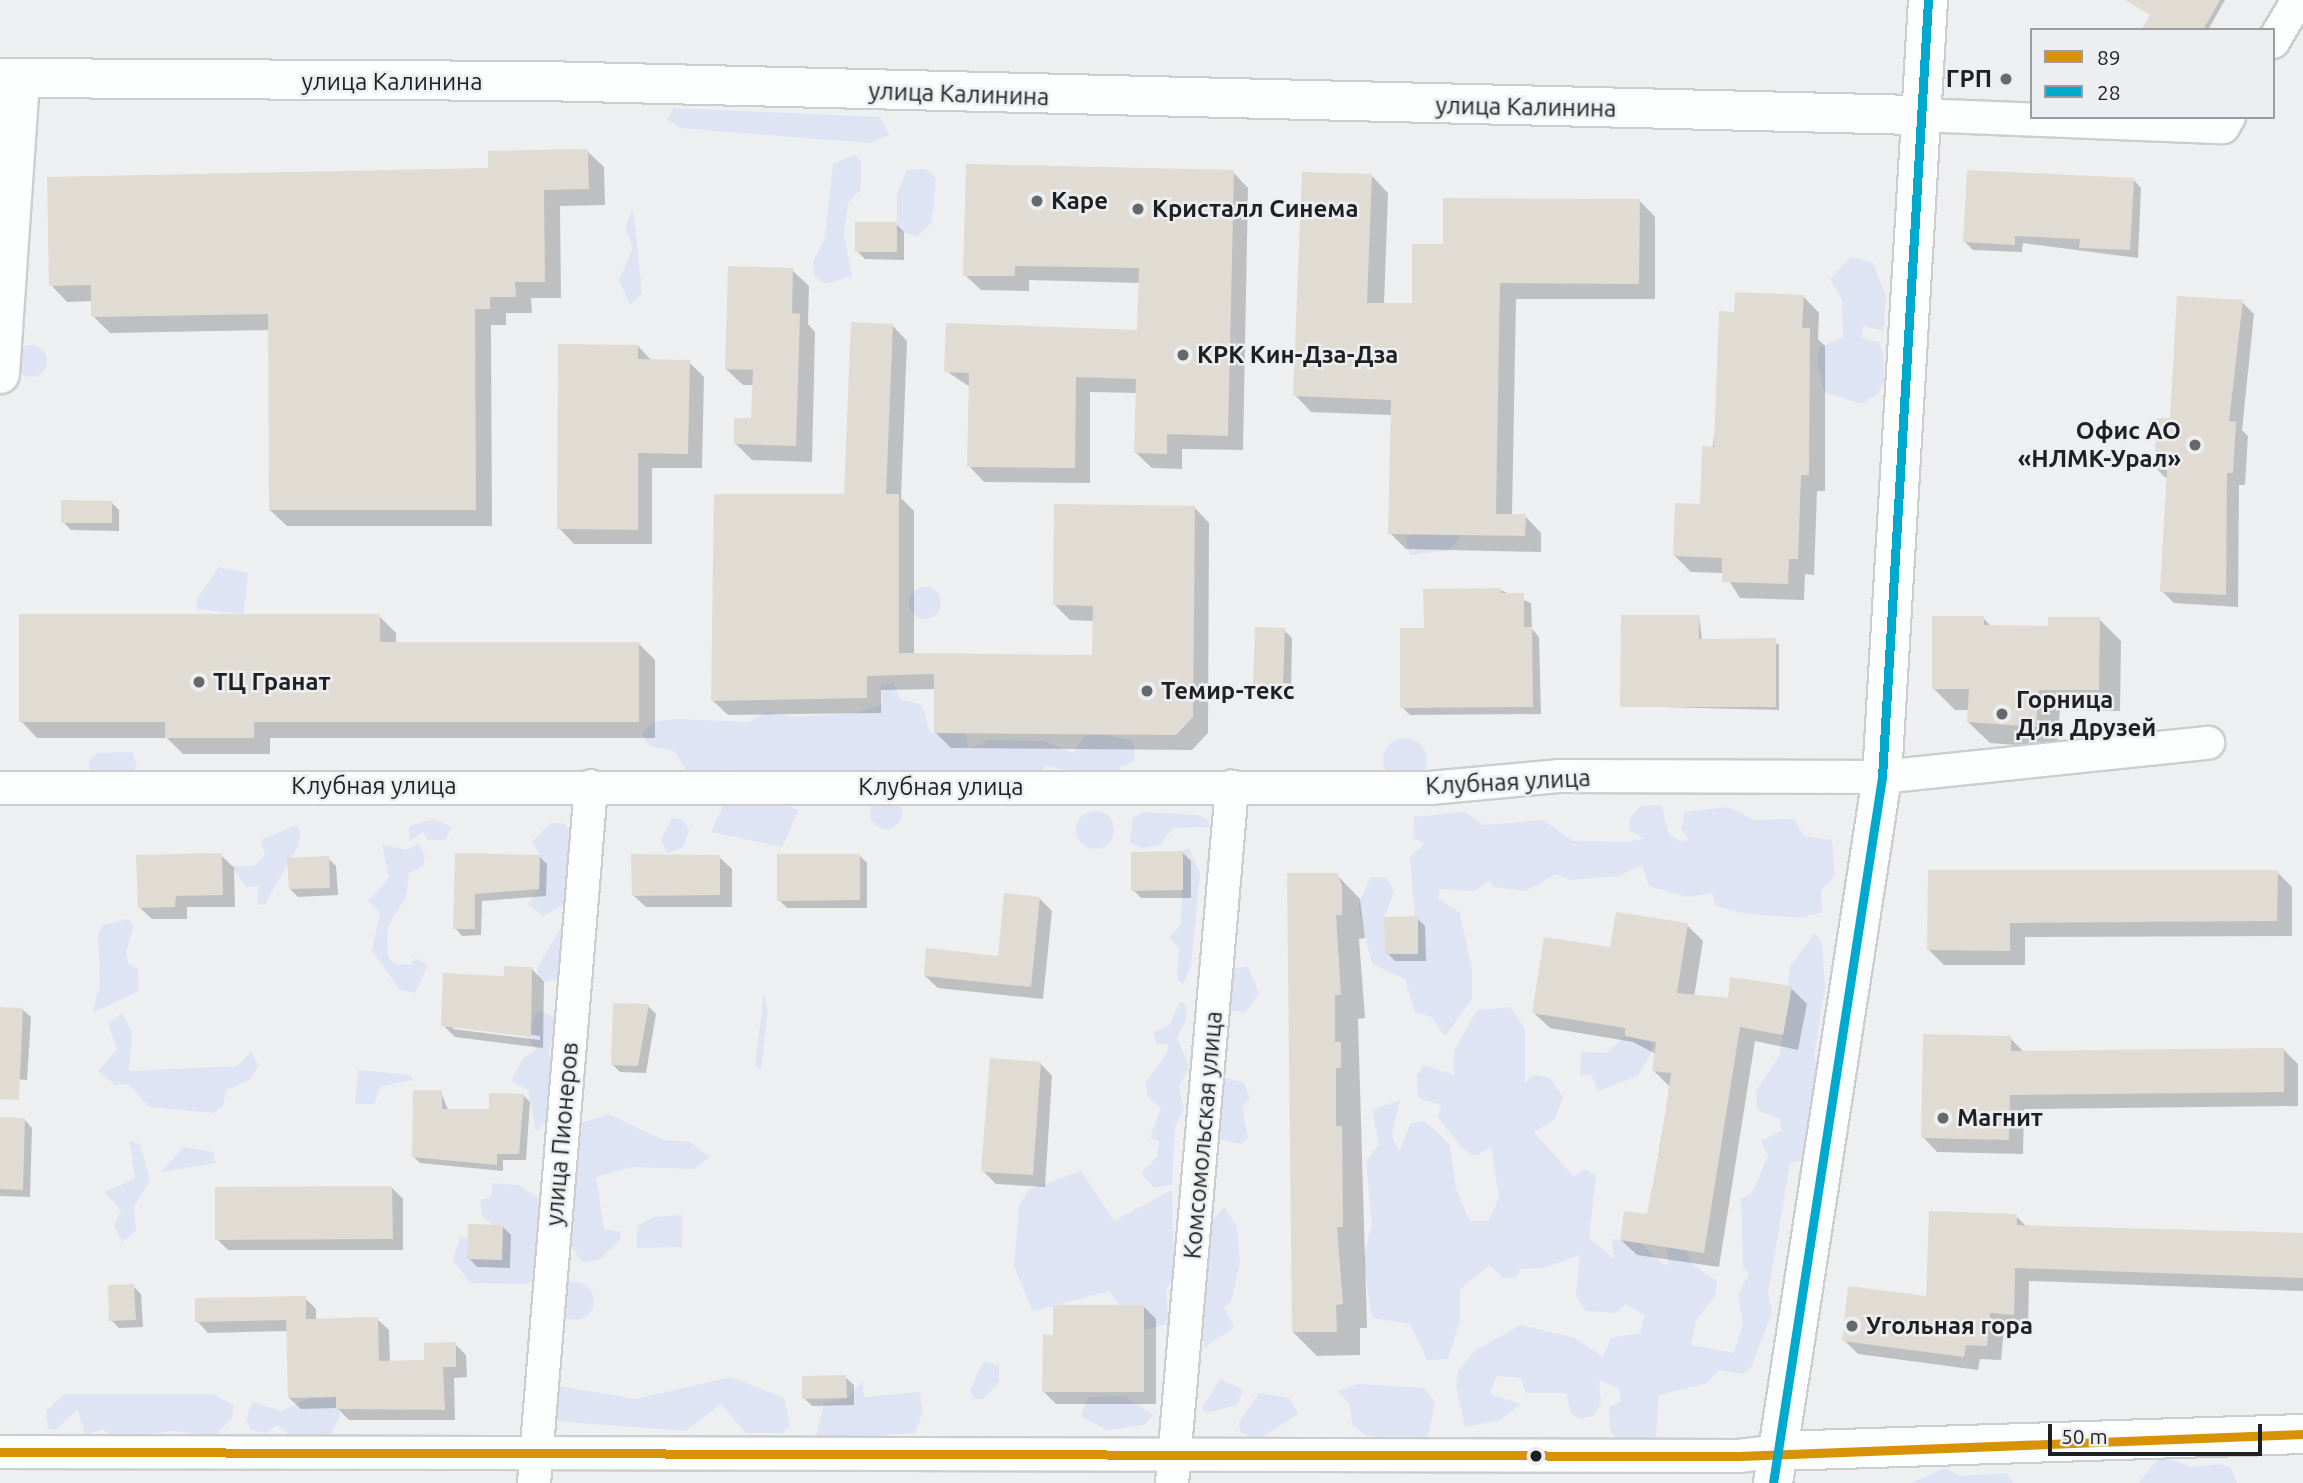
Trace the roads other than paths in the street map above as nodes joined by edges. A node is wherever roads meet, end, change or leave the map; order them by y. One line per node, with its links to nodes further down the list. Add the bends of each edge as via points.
1 (1928, 0): 5 (street)
2 (2298, 0): 3 (street)
3 (2275, 39)
4 (10, 79): 5 (street, улица Калинина, via 543,81); 7 (street)
5 (1918, 115): 6 (street, via 2223,127); 9 (street)
6 (2228, 119)
7 (0, 374)
8 (2208, 743): 9 (street, Клубная улица)
9 (1882, 777): 11 (street, Клубная улица, via 1560,776 1430,788); 17 (street)
10 (591, 786): 11 (street, Клубная улица); 12 (street, Клубная улица); 15 (street, улица Пионеров)
11 (1232, 787): 14 (street, Комсомольская улица)
12 (0, 788)
13 (2303, 1434): 17 (street)
14 (1177, 1450): 15 (street); 17 (street, via 1739,1456); 19 (street, Комсомольская улица)
15 (536, 1451): 16 (street); 18 (street, улица Пионеров)
16 (0, 1452)
17 (1776, 1467)
18 (534, 1483)
19 (1172, 1483)

